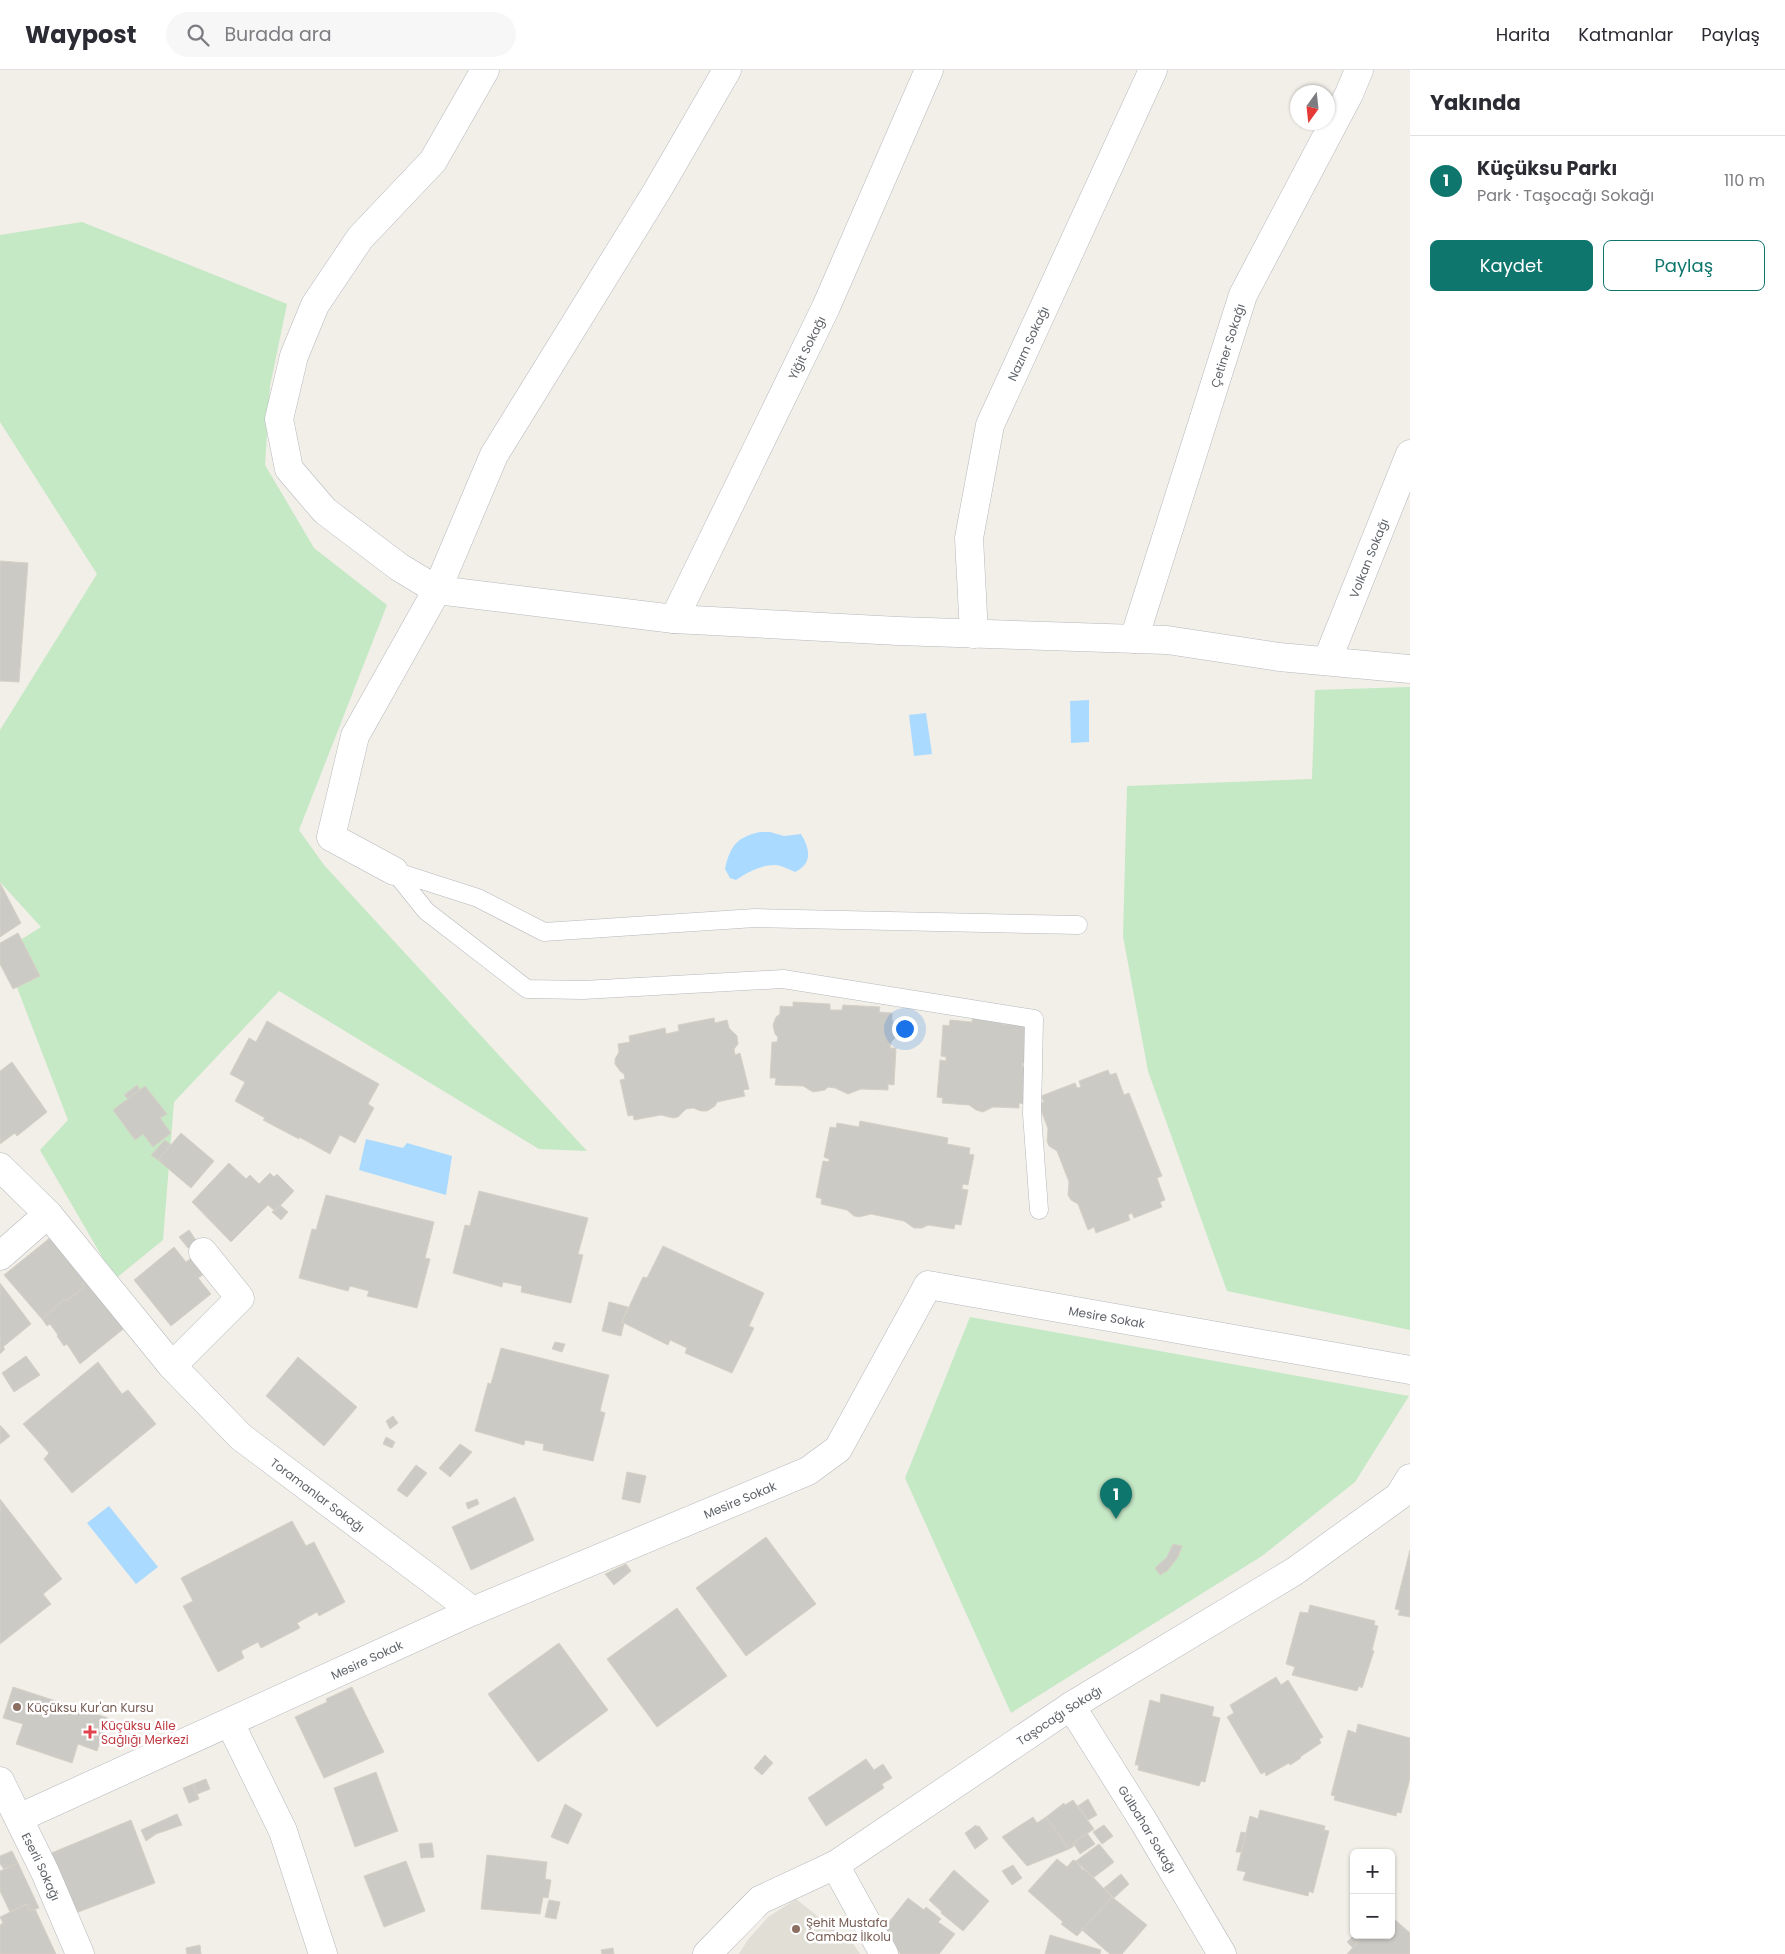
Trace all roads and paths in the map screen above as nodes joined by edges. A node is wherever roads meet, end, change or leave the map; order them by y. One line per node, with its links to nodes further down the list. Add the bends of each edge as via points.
1 (485, 70): 7 (street, via 433,161 360,238 315,305 294,356 279,419 289,469 325,511 399,567)
2 (726, 70): 7 (street, via 658,191 494,455)
3 (929, 70): 8 (street, Yiğit Sokağı, via 826,307)
4 (1153, 70): 9 (street, Nazım Sokağı, via 990,425 969,538)
5 (1359, 70): 10 (street, Çetiner Sokağı, via 1243,295)
6 (1410, 454): 11 (street, Volkan Sokağı)
7 (438, 590): 8 (street); 13 (street, via 355,736 331,837)
8 (674, 619): 9 (street)
9 (974, 634): 10 (street)
10 (1134, 639): 11 (street, via 1167,640)
11 (1327, 661): 12 (street)
12 (1410, 669)
13 (394, 871): 14 (lane, via 478,898 544,932 755,918); 16 (lane, via 426,911 527,988 583,990 783,978 1034,1019 1032,1114)
14 (1078, 925)
15 (0, 1167): 17 (street, Toramanlar Sokağı)
16 (1039, 1210)
17 (48, 1214): 19 (street); 20 (street, Toramanlar Sokağı)
18 (203, 1252): 20 (street, via 240,1298)
19 (0, 1256)
20 (172, 1366): 23 (street, Toramanlar Sokağı, via 241,1437)
21 (1410, 1370): 23 (street, Mesire Sokak, via 928,1285 838,1449 808,1471)
22 (1410, 1478): 24 (street, Taşocağı Sokağı, via 1399,1496 1295,1571)
23 (473, 1611): 25 (street, Mesire Sokak)
24 (1070, 1706): 28 (street, Taşocağı Sokağı); 33 (street, Gülbahar Sokağı)
25 (230, 1723): 27 (street, Mesire Sokak); 30 (street, via 283,1831)
26 (0, 1781): 27 (street, Eserli Sokağı)
27 (19, 1818): 29 (street, Eserli Sokağı)
28 (836, 1865): 31 (street, Taşocağı Sokağı, via 760,1900); 32 (street)
29 (80, 1954)
30 (323, 1954)
31 (707, 1954)
32 (884, 1954)
33 (1222, 1954)

